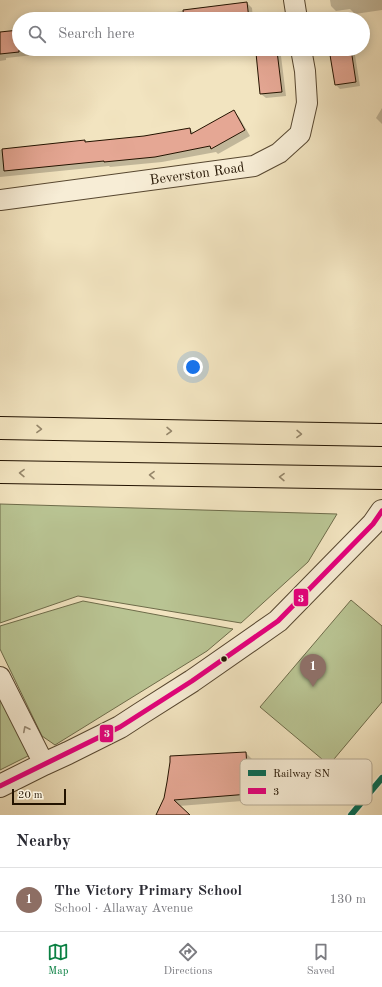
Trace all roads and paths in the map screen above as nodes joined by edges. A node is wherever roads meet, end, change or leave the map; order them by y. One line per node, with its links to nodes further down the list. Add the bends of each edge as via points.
1 (294, 0): 2 (street)
2 (296, 12)
3 (302, 56): 4 (street, Beverston Road, via 307,103 300,134 279,153 261,163)
4 (0, 200)
5 (0, 428): 6 (highway, one-way to 6)
6 (379, 435)
7 (0, 472): 8 (highway, one-way to 7)
8 (382, 478)
9 (382, 511): 11 (street, via 373,524 278,621 140,714)
10 (0, 677): 11 (street, one-way to 10)
11 (44, 764): 12 (street)
12 (0, 786)

